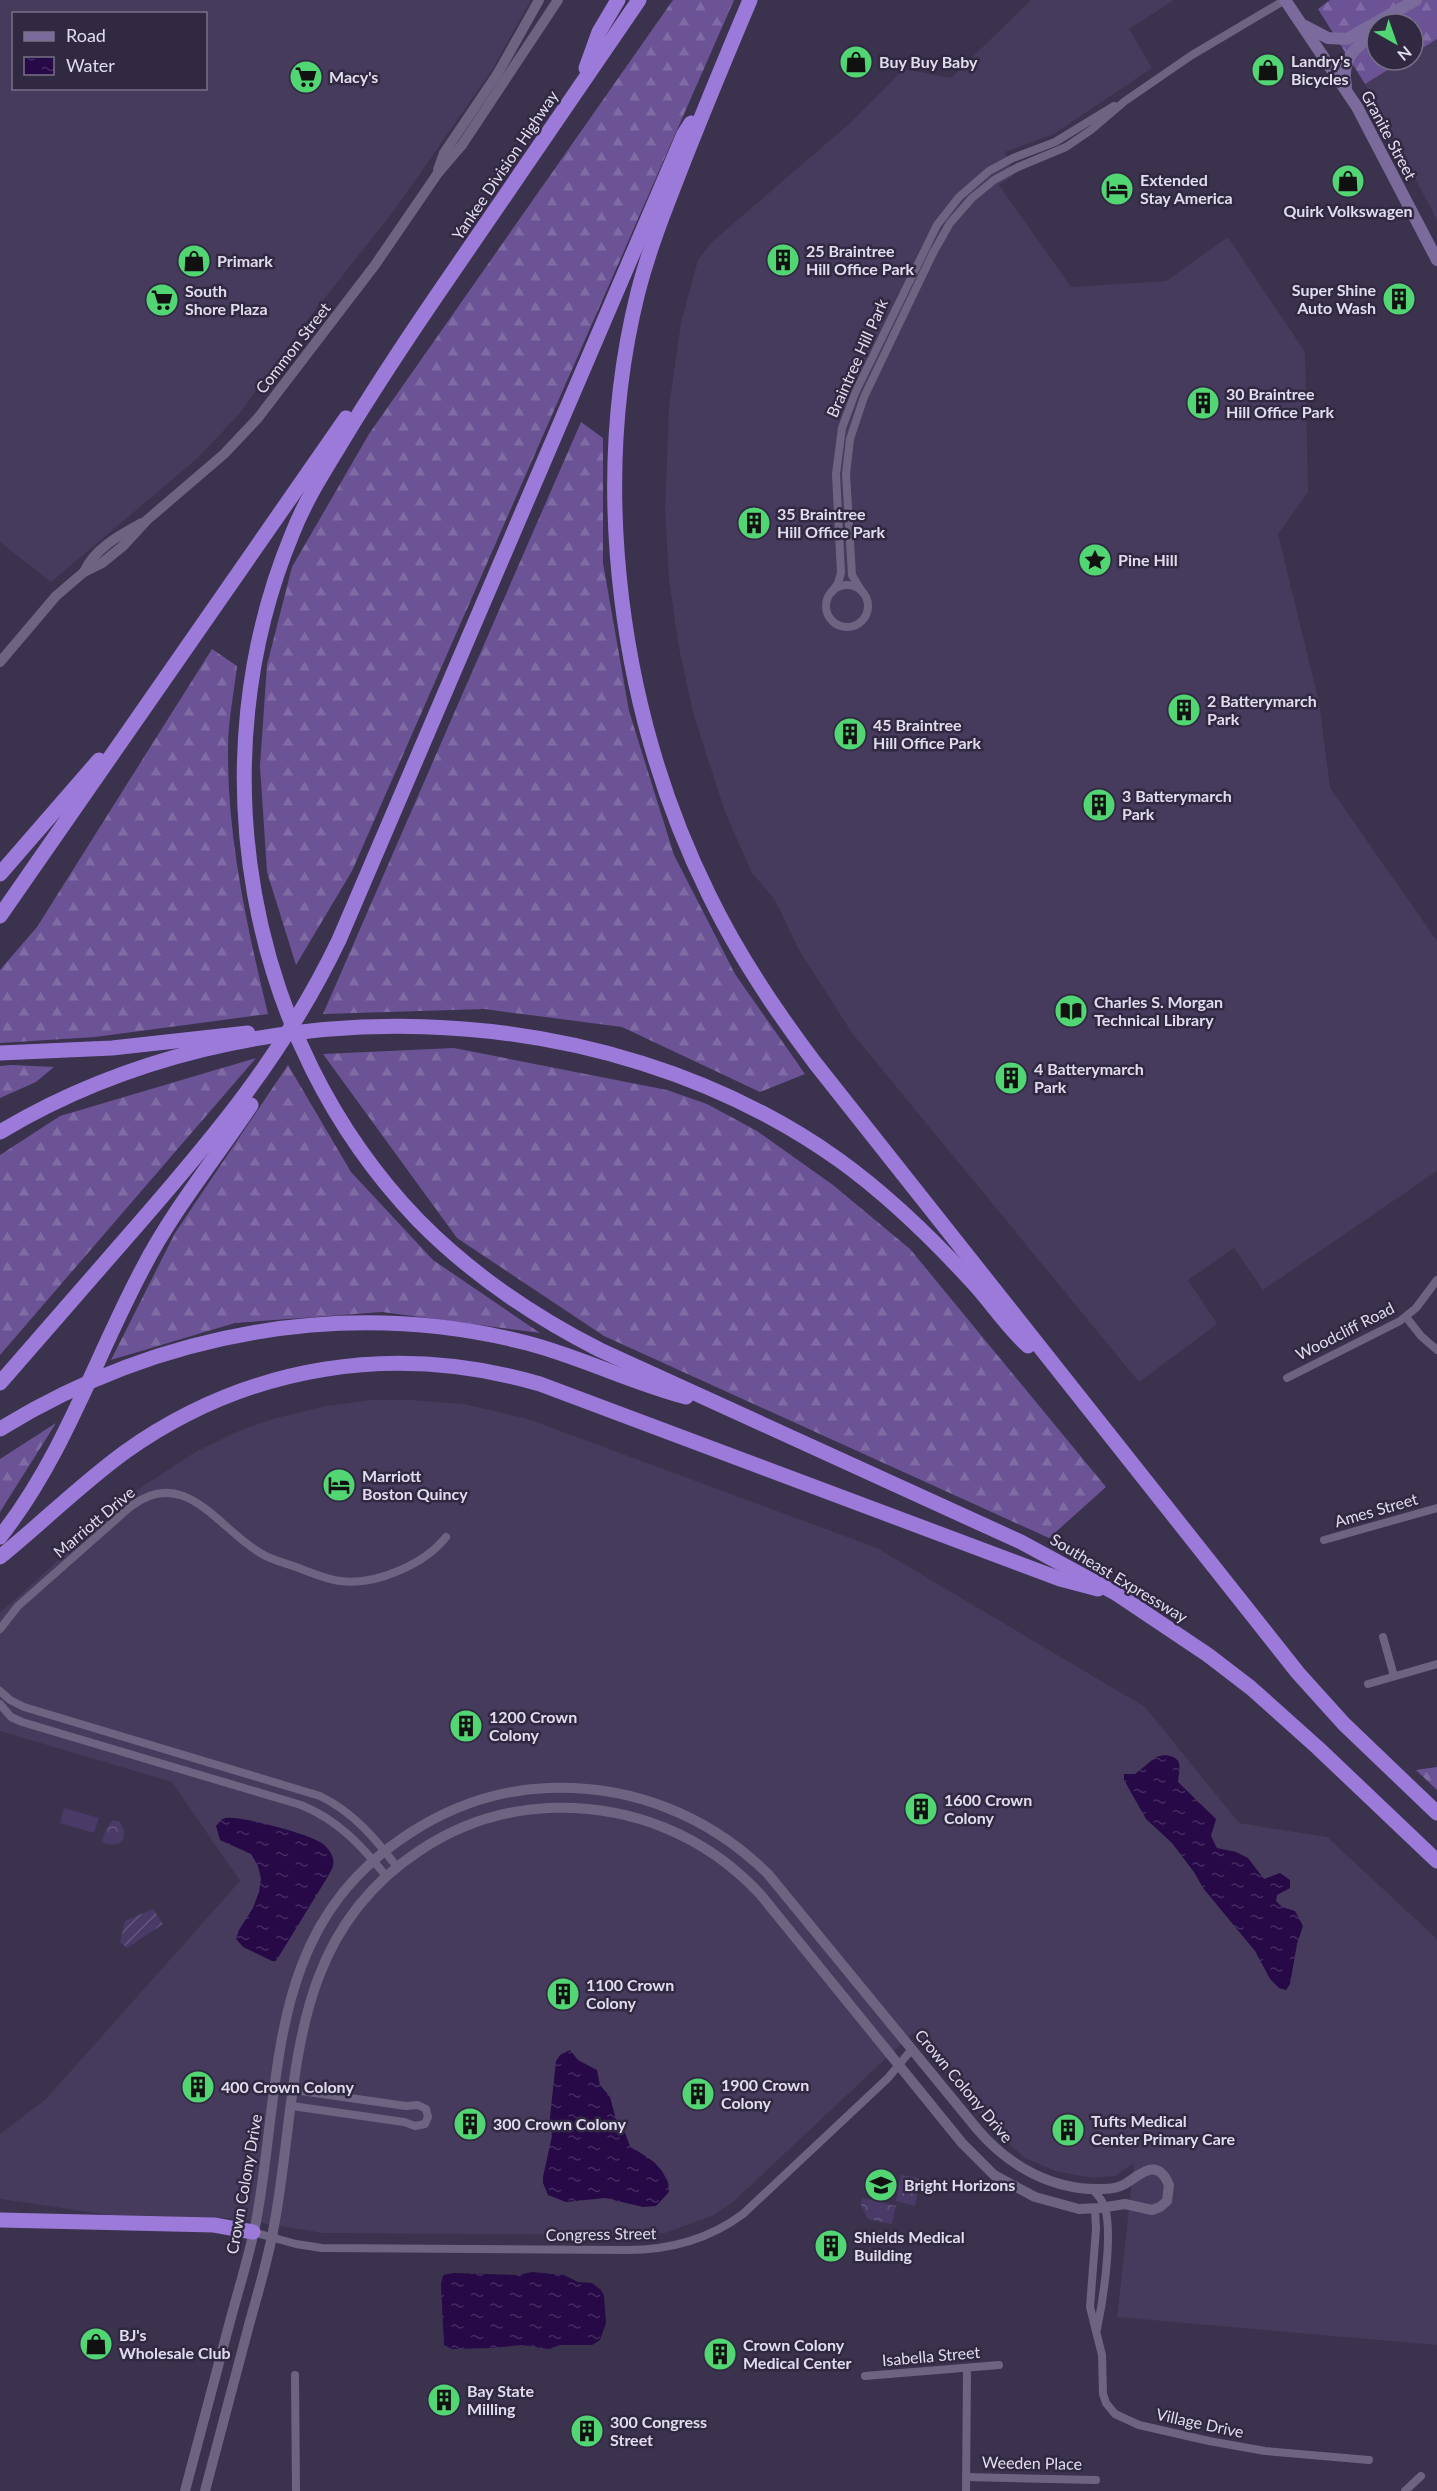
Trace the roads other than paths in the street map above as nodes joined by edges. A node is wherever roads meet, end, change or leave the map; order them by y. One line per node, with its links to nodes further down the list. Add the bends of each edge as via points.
1 (539, 0): 16 (street, Common Street, via 507,59 444,153)
2 (558, 0): 16 (street, Common Street, via 462,145)
3 (618, 0): 12 (highway, via 599,32)
4 (639, 0): 12 (highway, Yankee Division Highway)
5 (750, 0): 13 (highway)
6 (1284, 0): 7 (street); 10 (main road, Granite Street); 15 (street)
7 (1295, 0)
8 (1416, 0): 9 (main road)
9 (1401, 10): 10 (main road, via 1343,40 1323,36)
10 (1300, 22): 14 (main road, Granite Street)
11 (1365, 40): 14 (main road, via 1349,55 1344,76)
12 (579, 87): 18 (highway, Yankee Division Highway)
13 (713, 88): 27 (highway, via 684,134 339,940); 34 (highway, via 647,259 630,330 621,399 616,490 619,572 630,653 650,741 697,870 767,997)
14 (1349, 93): 17 (main road, Granite Street)
15 (1125, 101): 19 (street, Braintree Hill Park, via 1066,147 1005,173 983,188 950,223 933,253 857,414 849,447 846,474 852,575); 20 (street, Braintree Hill Park, via 1055,142 1000,164 958,197 942,217 851,402 842,428 836,482 841,573)
16 (438, 173): 21 (street, Common Street, via 375,266 264,410 224,454 147,520 123,546 84,572 40,612)
17 (1437, 260)
18 (400, 350): 22 (highway, via 359,399); 35 (highway, via 299,518 274,584 256,656 245,747 245,811 251,876 276,983 304,1051 339,1116 381,1177 434,1235 490,1283 551,1324)
19 (861, 590): 20 (street, via 844,585); 20 (street, Braintree Hill Park, via 867,600 867,612 859,623 848,627 837,625 828,615 827,601)
20 (832, 592)
21 (0, 662)
22 (135, 723): 23 (highway); 24 (highway)
23 (0, 874)
24 (0, 916)
25 (241, 1037): 26 (highway); 28 (highway, via 100,1082 49,1104); 34 (highway, via 363,1028 456,1028 557,1042 656,1067 741,1102 813,1143 881,1192)
26 (0, 1053)
27 (277, 1056): 33 (highway, via 212,1139); 38 (highway, via 237,1125 158,1241 70,1424 42,1476)
28 (0, 1132)
29 (1437, 1280): 30 (street, Woodcliff Road)
30 (1406, 1317): 31 (street); 32 (street, Woodcliff Road)
31 (1437, 1350)
32 (1287, 1378)
33 (0, 1383)
34 (1074, 1389): 50 (highway, via 1307,1683)
35 (729, 1409): 36 (highway, via 508,1339 419,1325 345,1323 254,1331 166,1352 81,1385); 42 (highway, Southeast Expressway, via 1021,1542)
36 (0, 1429)
37 (1437, 1508): 40 (street, Ames Street)
38 (0, 1536)
39 (446, 1537): 43 (street, Marriott Drive, via 428,1555 398,1570 367,1579 338,1580 261,1554 189,1498 157,1493 130,1507 24,1601)
40 (1323, 1540)
41 (0, 1557): 42 (highway, via 117,1458 203,1406 253,1386 306,1372 412,1363 480,1369 540,1384 1060,1579)
42 (1117, 1594): 53 (highway, Southeast Expressway, via 1244,1683)
43 (0, 1629)
44 (1383, 1637): 46 (street)
45 (1437, 1664): 46 (street)
46 (1394, 1676): 47 (street)
47 (1368, 1684)
48 (3, 1695): 49 (street); 51 (street, via 30,1709 320,1796 351,1815)
49 (1, 1708): 52 (street, via 22,1722 314,1810 345,1830)
50 (1437, 1813)
51 (385, 1851): 52 (street, Crown Colony Drive); 54 (street); 56 (street, Crown Colony Drive, via 447,1812 511,1792 560,1787 599,1789 666,1806 726,1838 768,1874)
52 (373, 1861): 55 (street); 67 (street, Crown Colony Drive, via 332,1907 295,1978 283,2025)
53 (1437, 1861)
54 (397, 1867): 55 (street, Crown Colony Drive); 57 (street, Crown Colony Drive, via 463,1827 524,1810 597,1809 658,1824 692,1840 748,1881)
55 (386, 1876): 58 (street, Crown Colony Drive, via 348,1919 320,1968 304,2020)
56 (912, 2049): 57 (street, Congress Street); 63 (street, Crown Colony Drive, via 1007,2159 1042,2178)
57 (899, 2065): 65 (street, Crown Colony Drive, via 969,2150 1002,2180 1045,2201 1079,2209); 68 (street, Congress Street, via 743,2214 718,2230 676,2246 634,2250 335,2248 304,2246)
58 (294, 2090): 59 (street); 60 (street, Crown Colony Drive)
59 (414, 2105): 61 (street, via 406,2114); 61 (street, via 425,2108 428,2117 421,2126)
60 (292, 2106): 61 (street); 68 (street, Crown Colony Drive)
61 (412, 2125)
62 (1136, 2176): 63 (street, Crown Colony Drive, via 1114,2188); 64 (street, via 1130,2193); 64 (street, Crown Colony Drive, via 1145,2170 1160,2173 1170,2189 1167,2201 1160,2207)
63 (1092, 2189): 65 (street)
64 (1139, 2207): 65 (street, Crown Colony Drive, via 1125,2204)
65 (1100, 2208): 73 (street, Village Drive, via 1090,2302 1102,2355 1104,2399 1115,2414 1198,2439 1257,2450)
66 (0, 2220): 67 (highway, via 214,2225)
67 (254, 2232): 68 (street, Congress Street); 77 (street, Crown Colony Drive)
68 (272, 2237): 78 (street, Crown Colony Drive)
69 (999, 2365): 70 (street, Isabella Street)
70 (967, 2368): 72 (street, Isabella Street); 75 (street)
71 (295, 2375): 79 (street)
72 (865, 2376)
73 (1369, 2460)
74 (1421, 2476): 81 (street)
75 (966, 2477): 76 (street, Weeden Place); 80 (street)
76 (1096, 2480)
77 (185, 2491)
78 (205, 2491)
79 (296, 2491)
80 (966, 2491)
81 (1405, 2491)

